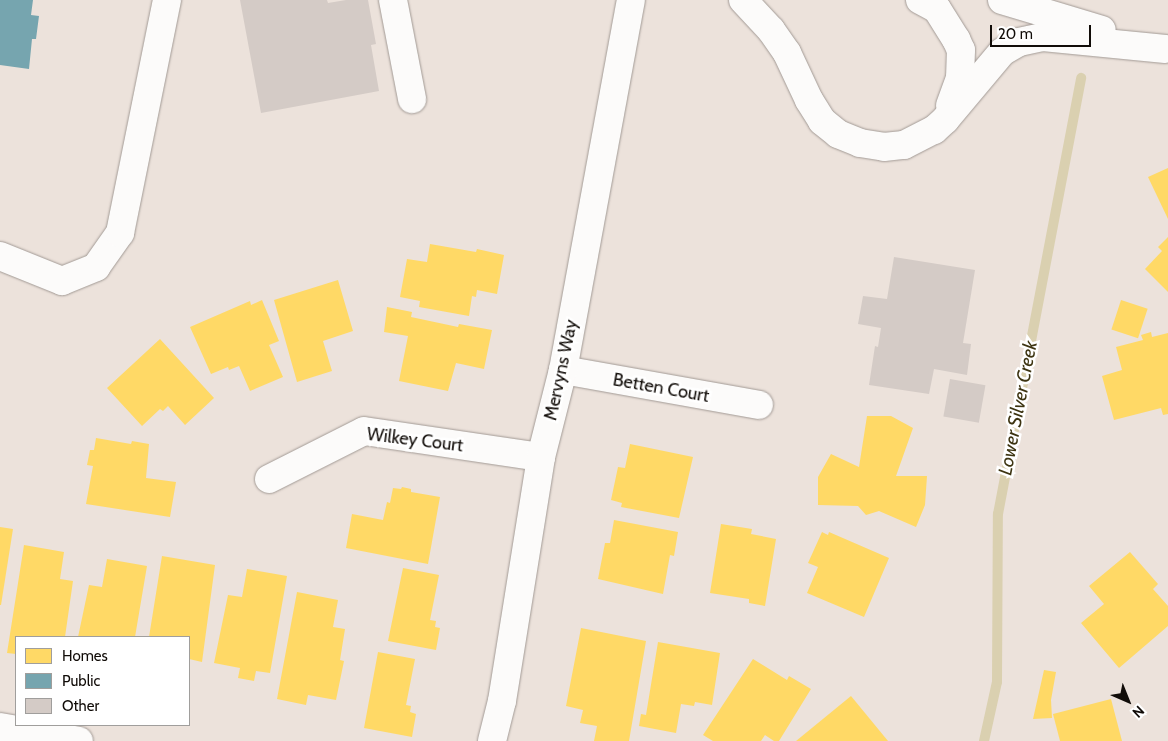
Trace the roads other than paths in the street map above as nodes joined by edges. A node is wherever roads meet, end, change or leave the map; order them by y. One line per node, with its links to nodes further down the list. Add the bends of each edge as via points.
1 (167, 0): 10 (main road, via 120,233 96,267 62,282)
2 (393, 0): 8 (main road)
3 (632, 0): 11 (main road, Mervyns Way)
4 (743, 0): 9 (main road, via 771,30 787,53 815,111 838,134 860,144 904,144 921,138)
5 (920, 0): 9 (main road, via 937,9 961,50 960,78)
6 (1002, 0): 7 (main road)
7 (1167, 49): 9 (main road, via 1044,37 1019,42 1002,52)
8 (412, 98)
9 (945, 120)
10 (0, 256)
11 (563, 370): 12 (main road, Betten Court); 13 (main road, Mervyns Way)
12 (760, 405)
13 (542, 457): 14 (main road, Wilkey Court, via 364,431); 17 (main road, Mervyns Way, via 502,700)
14 (269, 479)
15 (0, 727): 16 (main road)
16 (79, 741)
17 (492, 741)

